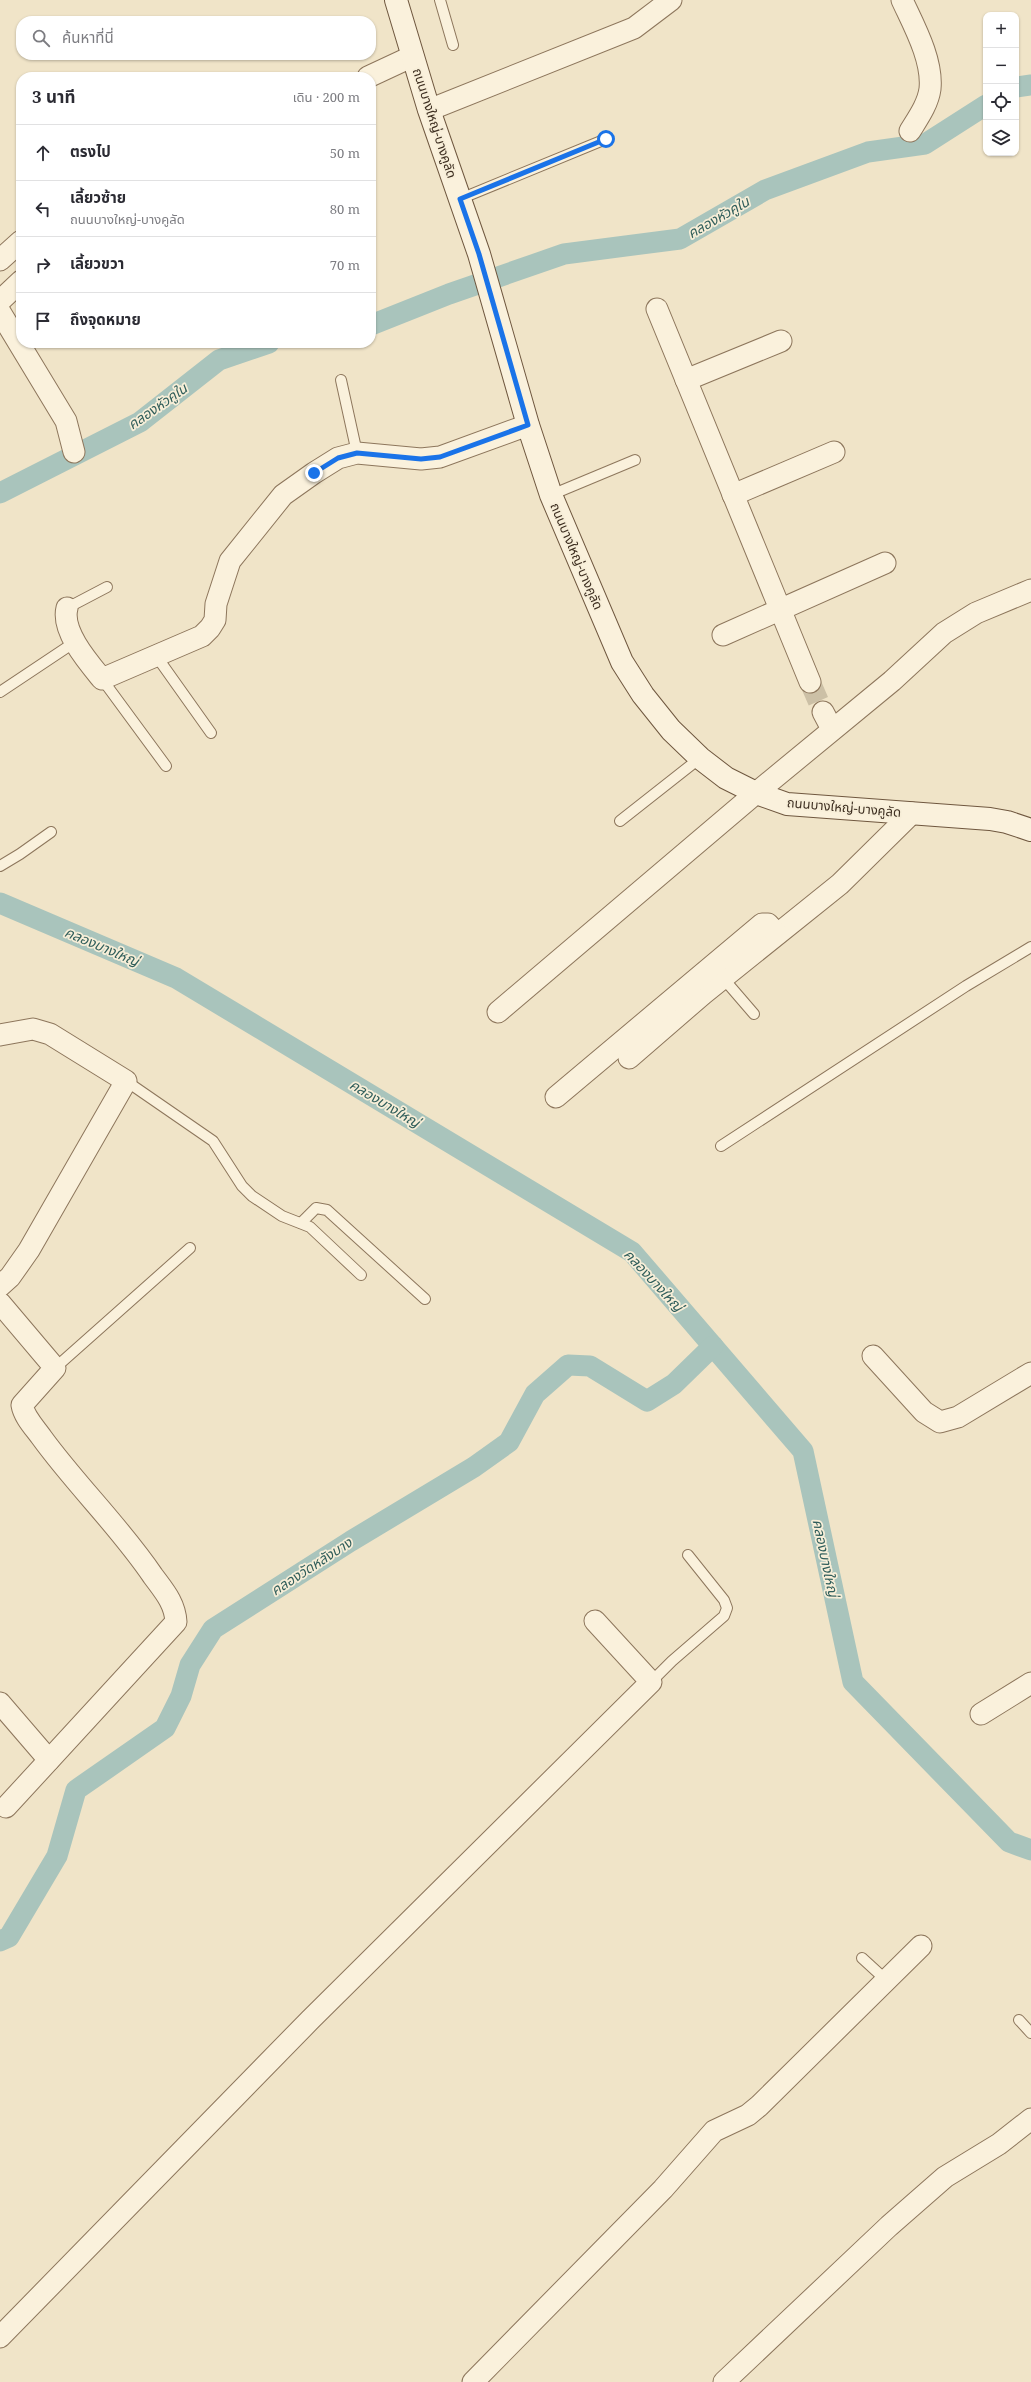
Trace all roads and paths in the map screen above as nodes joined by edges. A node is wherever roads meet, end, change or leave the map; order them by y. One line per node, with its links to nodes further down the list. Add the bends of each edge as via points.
1 (396, 0): 6 (street, ถนนบางใหญ่-บางคูลัด)
2 (440, 0): 5 (lane)
3 (671, 0): 8 (street, via 634,28)
4 (902, 0): 9 (street, via 926,54 930,88 922,112)
5 (453, 45)
6 (413, 56): 7 (street); 8 (street, ถนนบางใหญ่-บางคูลัด)
7 (376, 73)
8 (429, 110): 11 (street, ถนนบางใหญ่-บางคูลัด)
9 (910, 131)
10 (606, 139): 11 (lane)
11 (460, 199): 22 (street, ถนนบางใหญ่-บางคูลัด, via 479,254)
12 (16, 246): 13 (street)
13 (0, 260)
14 (16, 290): 16 (street)
15 (657, 309): 21 (street)
16 (1, 313): 17 (street)
17 (16, 338)
18 (781, 341): 21 (street)
19 (22, 348): 23 (street, via 66,421)
20 (341, 380): 25 (lane)
21 (686, 380): 28 (street)
22 (528, 425): 25 (street, via 440,457 421,459); 27 (street, ถนนบางใหญ่-บางคูลัด)
23 (74, 452)
24 (834, 452): 28 (street)
25 (357, 453): 36 (street, via 338,458 283,495 230,561 221,585 215,620 210,628 202,636)
26 (635, 460): 27 (lane)
27 (551, 495): 41 (street, ถนนบางใหญ่-บางคูลัด, via 622,662 643,695 671,730)
28 (733, 495): 33 (street)
29 (885, 563): 33 (street)
30 (106, 587): 32 (lane)
31 (1031, 590): 43 (street, via 976,613 944,633 892,681 827,721)
32 (67, 608): 35 (street, via 66,614)
33 (781, 611): 34 (street); 38 (street)
34 (724, 635)
35 (74, 642): 37 (street); 39 (lane)
36 (158, 657): 37 (street); 40 (lane)
37 (102, 679): 42 (lane)
38 (810, 682)
39 (0, 692)
40 (211, 733)
41 (700, 758): 43 (street, ถนนบางใหญ่-บางคูลัด, via 726,778); 45 (lane)
42 (166, 766)
43 (756, 793): 44 (street, ถนนบางใหญ่-บางคูลัด, via 787,804); 52 (street)
44 (912, 813): 46 (street, ถนนบางใหญ่-บางคูลัด, via 990,819); 49 (street, via 840,884)
45 (620, 821)
46 (1030, 829)
47 (51, 832): 48 (lane)
48 (0, 866)
49 (777, 934): 51 (street); 57 (street, via 764,923)
50 (1031, 947): 58 (lane, via 966,986)
51 (723, 978): 53 (lane); 55 (street)
52 (498, 1012)
53 (754, 1014)
54 (0, 1035): 56 (street, via 33,1029 50,1034)
55 (629, 1058)
56 (126, 1081): 59 (lane, via 213,1141 231,1171 252,1196 282,1216); 62 (street, via 29,1250 10,1277)
57 (556, 1097)
58 (721, 1146)
59 (301, 1223): 61 (lane, via 320,1236); 63 (lane, via 316,1208 327,1210)
60 (190, 1248): 66 (lane)
61 (361, 1275)
62 (0, 1286)
63 (425, 1299)
64 (0, 1303): 66 (street)
65 (873, 1356): 67 (street, via 924,1412 940,1422 958,1417)
66 (55, 1368): 74 (street, via 22,1405 24,1412 48,1447 116,1525 146,1565 175,1608 176,1622)
67 (1031, 1373)
68 (688, 1556): 70 (lane, via 724,1600 727,1608 724,1616)
69 (595, 1621): 70 (street)
70 (651, 1682): 82 (street, via 310,2020)
71 (1031, 1683): 73 (street)
72 (0, 1703): 74 (street)
73 (981, 1714)
74 (49, 1760): 75 (street)
75 (6, 1807)
76 (921, 1946): 78 (street)
77 (862, 1958): 78 (lane)
78 (886, 1980): 83 (street, via 759,2106 748,2115 714,2131 663,2189)
79 (1019, 2020): 80 (lane)
80 (1031, 2033)
81 (1031, 2119): 84 (street, via 999,2144 945,2177 889,2226)
82 (0, 2337)
83 (473, 2382)
84 (724, 2382)

